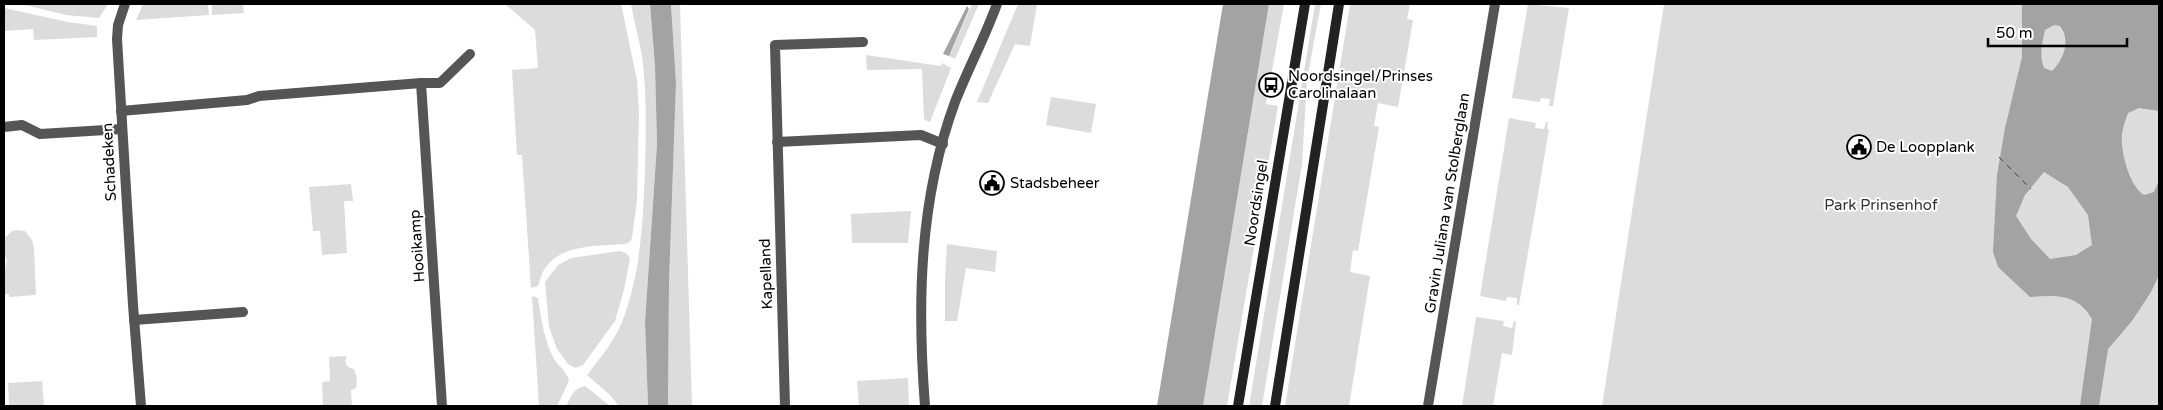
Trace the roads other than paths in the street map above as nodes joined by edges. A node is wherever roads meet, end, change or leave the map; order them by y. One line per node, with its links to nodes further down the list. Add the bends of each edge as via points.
1 (125, 4): 9 (street, Schadeken, via 118,24)
2 (997, 4): 13 (street, via 955,102)
3 (1305, 4): 20 (main road, Noordsingel)
4 (1339, 4): 21 (main road)
5 (1495, 4): 22 (street, Gravin Juliana van Stolberglaan)
6 (863, 42): 12 (street, Kapelland, via 775,45)
7 (470, 54): 8 (street, via 440,83)
8 (420, 83): 9 (street); 17 (street, Hooikamp)
9 (121, 110): 11 (street, Schadeken)
10 (4, 127): 11 (street, via 22,125 40,134)
11 (122, 129): 15 (street, Schadeken)
12 (777, 142): 13 (street, via 921,135); 18 (street, Kapelland)
13 (943, 144): 19 (street, via 926,212 921,260)
14 (243, 312): 15 (street)
15 (134, 320): 16 (street, Schadeken)
16 (141, 406)
17 (442, 406)
18 (785, 406)
19 (925, 406)
20 (1238, 406)
21 (1275, 406)
22 (1428, 406)

